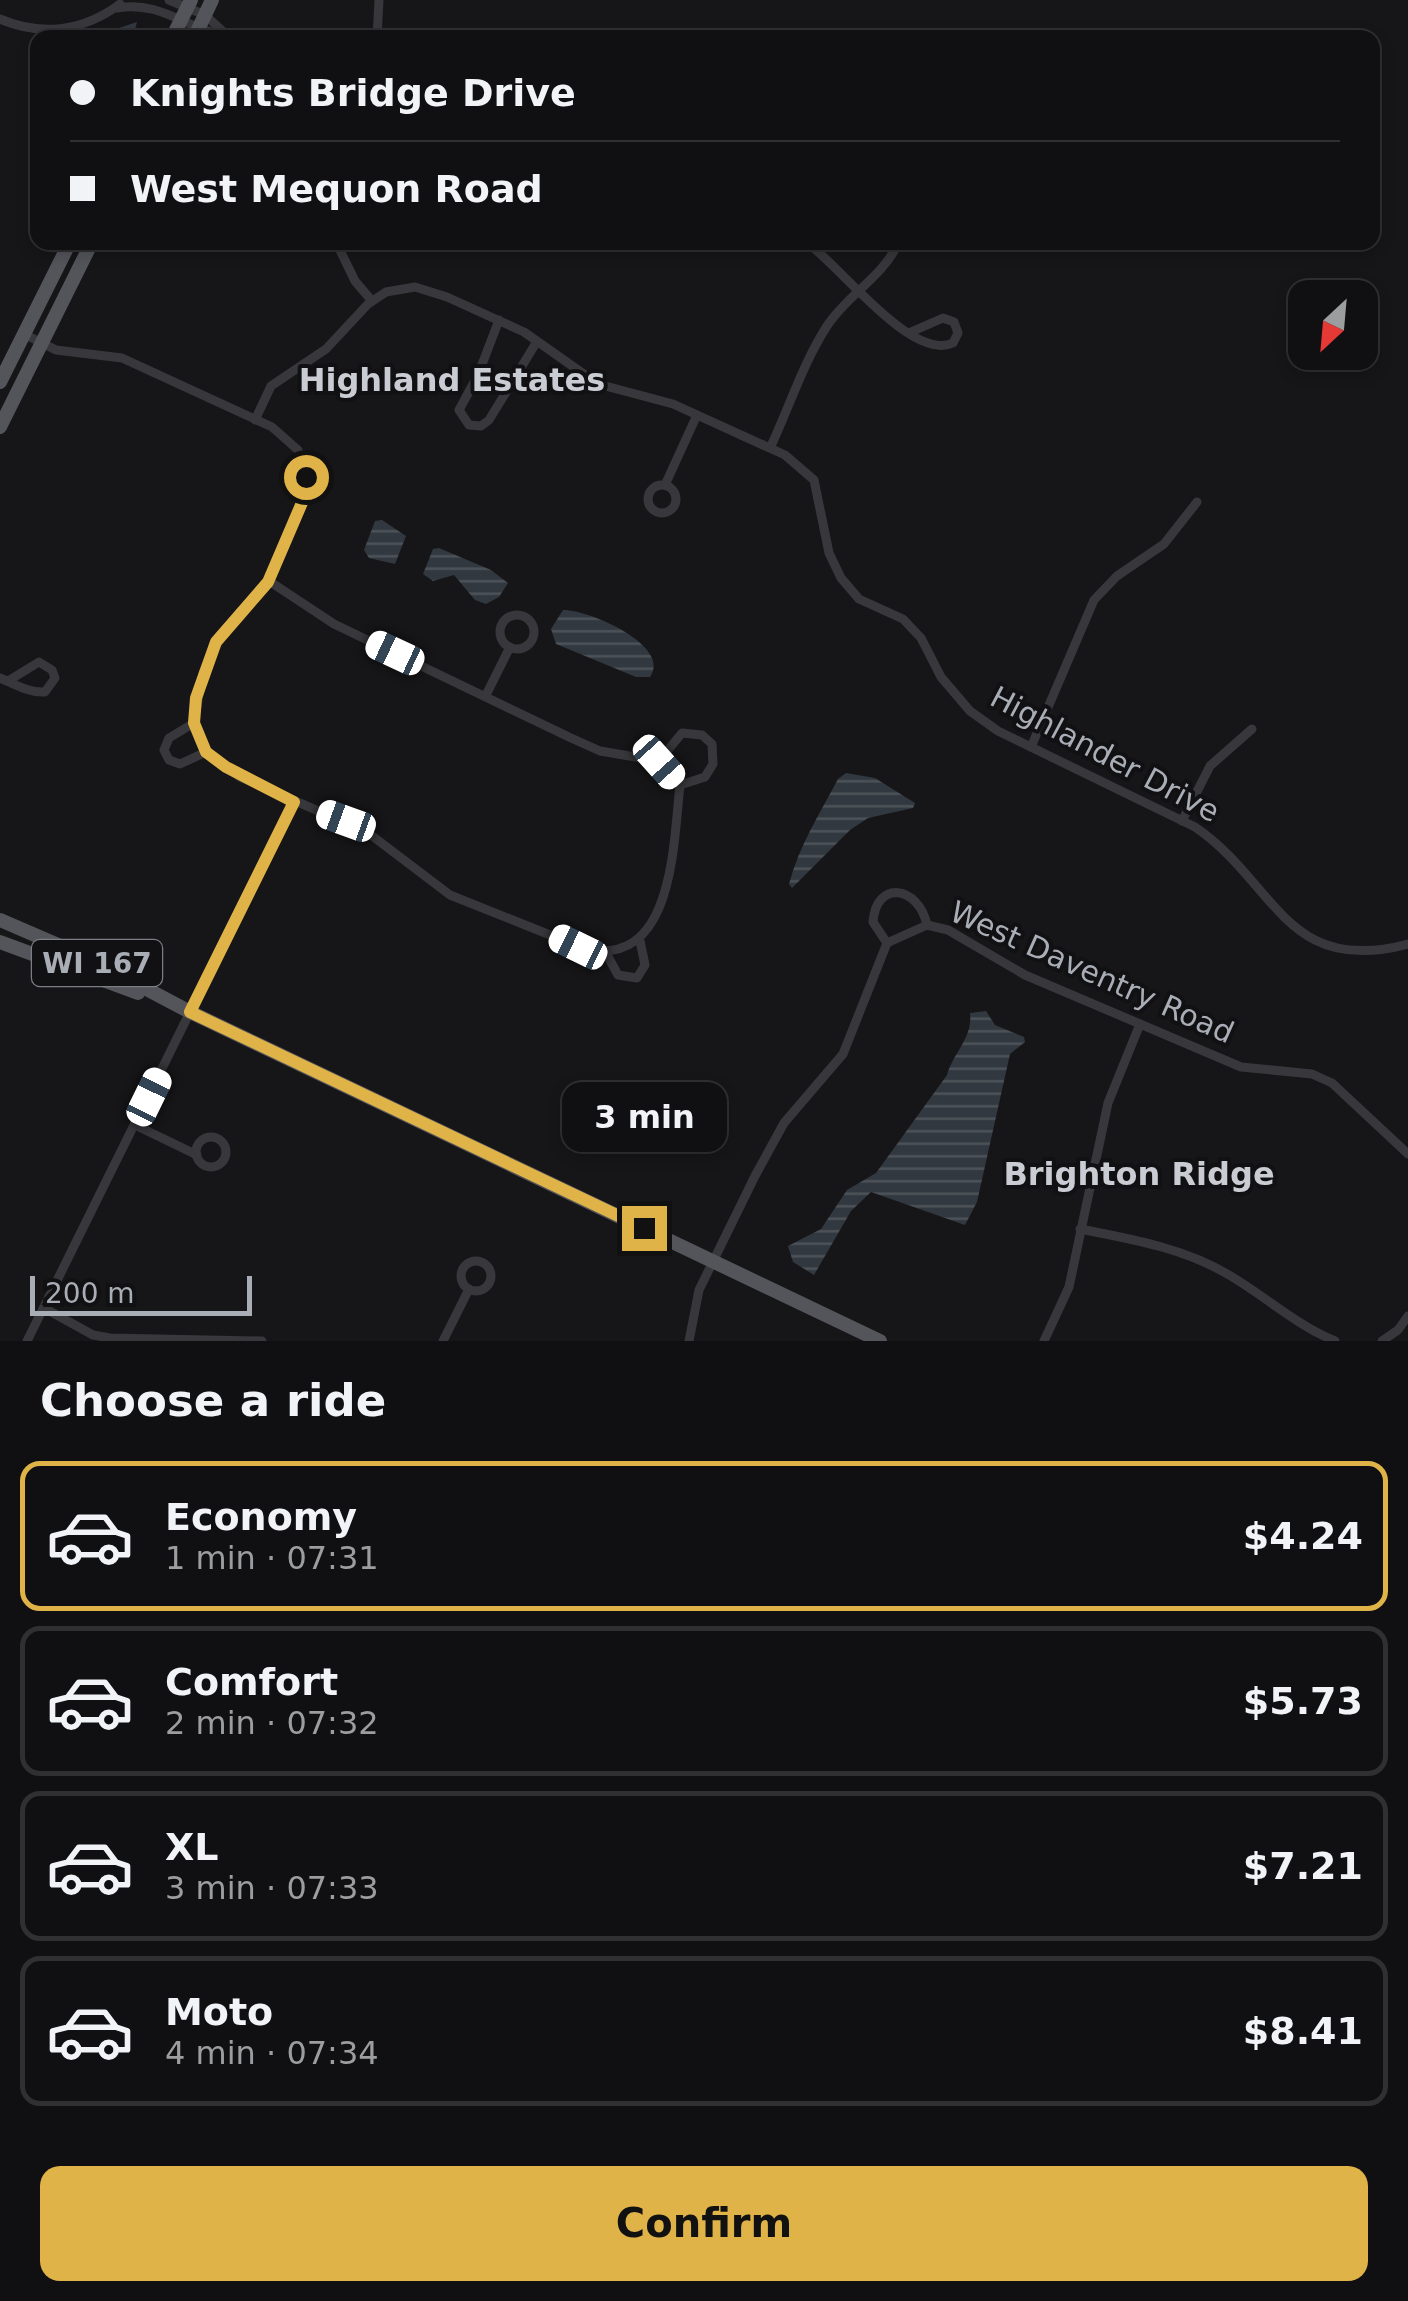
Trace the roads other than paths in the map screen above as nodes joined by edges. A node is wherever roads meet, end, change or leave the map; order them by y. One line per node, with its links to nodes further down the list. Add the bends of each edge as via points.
1 (127, 0): 5 (street)
2 (169, 0): 6 (street)
3 (212, 0): 8 (main road)
4 (379, 0): 9 (street)
5 (116, 8): 6 (street); 7 (street, via 60,30)
6 (187, 8): 8 (street)
7 (0, 19)
8 (199, 26)
9 (377, 30)
10 (66, 250): 19 (main road)
11 (88, 250): 20 (main road)
12 (340, 250): 16 (street)
13 (816, 250): 15 (street)
14 (894, 250): 15 (street)
15 (860, 292): 18 (street, via 882,316); 26 (street, via 826,328)
16 (372, 301): 17 (street, Highlander Drive, via 415,287); 24 (street, via 326,349 271,386)
17 (499, 320): 21 (street, Highlander Drive); 21 (street, via 462,400 461,417 469,425 489,420)
18 (911, 332): 18 (street, via 945,346 958,333 943,318)
19 (24, 334): 20 (street); 22 (main road)
20 (42, 343): 24 (street, via 122,358); 25 (main road)
21 (536, 344): 23 (street, Highlander Drive, via 598,384)
22 (0, 382)
23 (697, 414): 26 (street, Highlander Drive); 27 (street)
24 (255, 420): 29 (street, via 298,450 306,482)
25 (0, 427)
26 (770, 448): 35 (street, Highlander Drive, via 814,480 829,553 859,599 903,619 970,711)
27 (666, 485)
28 (1197, 502): 35 (street, via 1164,544 1094,600)
29 (268, 582): 32 (street, via 334,624); 33 (street, via 216,642)
30 (510, 647): 32 (street)
31 (4, 679): 31 (street, via 37,693 55,678 40,662)
32 (486, 696): 37 (street, via 600,751)
33 (194, 723): 36 (street); 36 (street, via 169,738 164,750 180,764)
34 (1252, 729): 40 (street, via 1210,766)
35 (1031, 746): 40 (street, Highlander Drive)
36 (206, 752): 39 (street)
37 (659, 762): 38 (street); 38 (street, via 682,732 702,734 712,744 713,764 705,777)
38 (680, 784): 43 (street, via 659,911)
39 (294, 802): 47 (street, via 367,832 450,895); 48 (street)
40 (1182, 821): 46 (street, Highlander Drive, via 1223,846 1279,916 1306,937 1363,951)
41 (0, 920): 48 (main road, WI 167)
42 (927, 925): 45 (street, West Daventry Road); 45 (street, via 910,894 886,896 876,904 872,922); 49 (street, West Daventry Road)
43 (640, 941): 47 (street); 47 (street, via 645,965 637,978 618,975)
44 (0, 942): 48 (main road, WI 167)
45 (888, 942): 54 (street, via 848,1044 778,1131)
46 (1408, 944)
47 (606, 952)
48 (190, 1012): 50 (street); 54 (main road, WI 167)
49 (1140, 1024): 51 (street, West Daventry Road, via 1241,1066 1332,1082); 53 (street, via 1108,1103)
50 (136, 1125): 52 (street); 56 (street)
51 (1408, 1154)
52 (197, 1155)
53 (1080, 1228): 65 (street, via 1069,1287); 66 (street, via 1140,1240 1216,1268)
54 (713, 1261): 63 (street, via 699,1290); 64 (main road, WI 167)
55 (469, 1288): 62 (street)
56 (44, 1308): 60 (street); 61 (street, via 110,1338)
57 (1408, 1316): 58 (street)
58 (1398, 1330): 59 (street); 67 (street)
59 (1408, 1339)
60 (28, 1341)
61 (262, 1341)
62 (443, 1341)
63 (689, 1341)
64 (880, 1341)
65 (1044, 1341)
66 (1335, 1341)
67 (1382, 1341)

